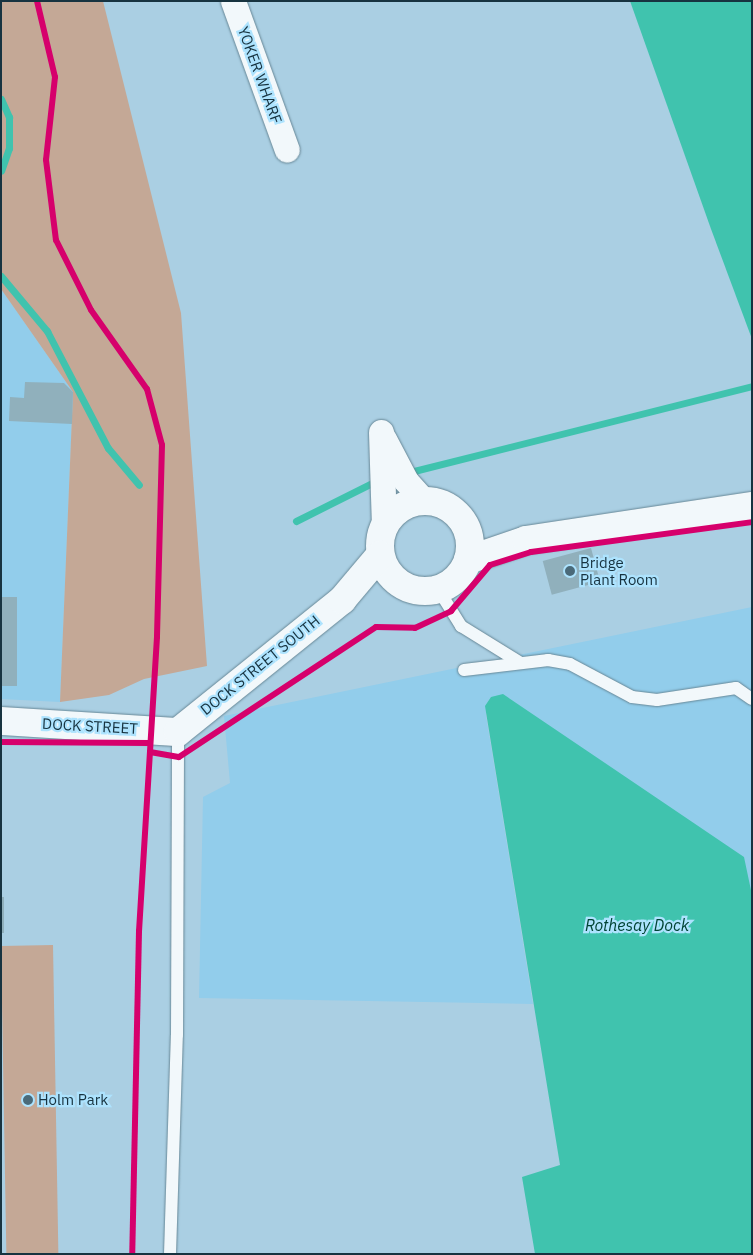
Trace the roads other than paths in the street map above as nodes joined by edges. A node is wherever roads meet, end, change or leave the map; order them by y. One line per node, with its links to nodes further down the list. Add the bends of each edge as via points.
1 (233, 1): 2 (street, YOKER WHARF)
2 (286, 150)
3 (424, 500): 5 (street, via 399,508); 5 (street, via 406,481 381,432); 6 (street, via 448,507)
4 (752, 506): 7 (street)
5 (384, 526): 8 (street)
6 (465, 526): 7 (street); 9 (street)
7 (526, 540): 9 (street)
8 (380, 555): 10 (street, via 388,572); 12 (street, DOCK STREET SOUTH)
9 (468, 560): 11 (street, via 451,583)
10 (402, 585): 11 (street, via 420,591); 12 (street, DOCK STREET SOUTH)
11 (438, 589): 13 (lane, via 461,626)
12 (342, 600): 17 (street, DOCK STREET SOUTH)
13 (521, 663): 14 (lane); 15 (lane, via 570,664 632,697 657,700 736,688)
14 (464, 670)
15 (752, 699)
16 (1, 721): 17 (street, DOCK STREET)
17 (178, 732): 18 (lane, via 178,1035)
18 (170, 1254)

